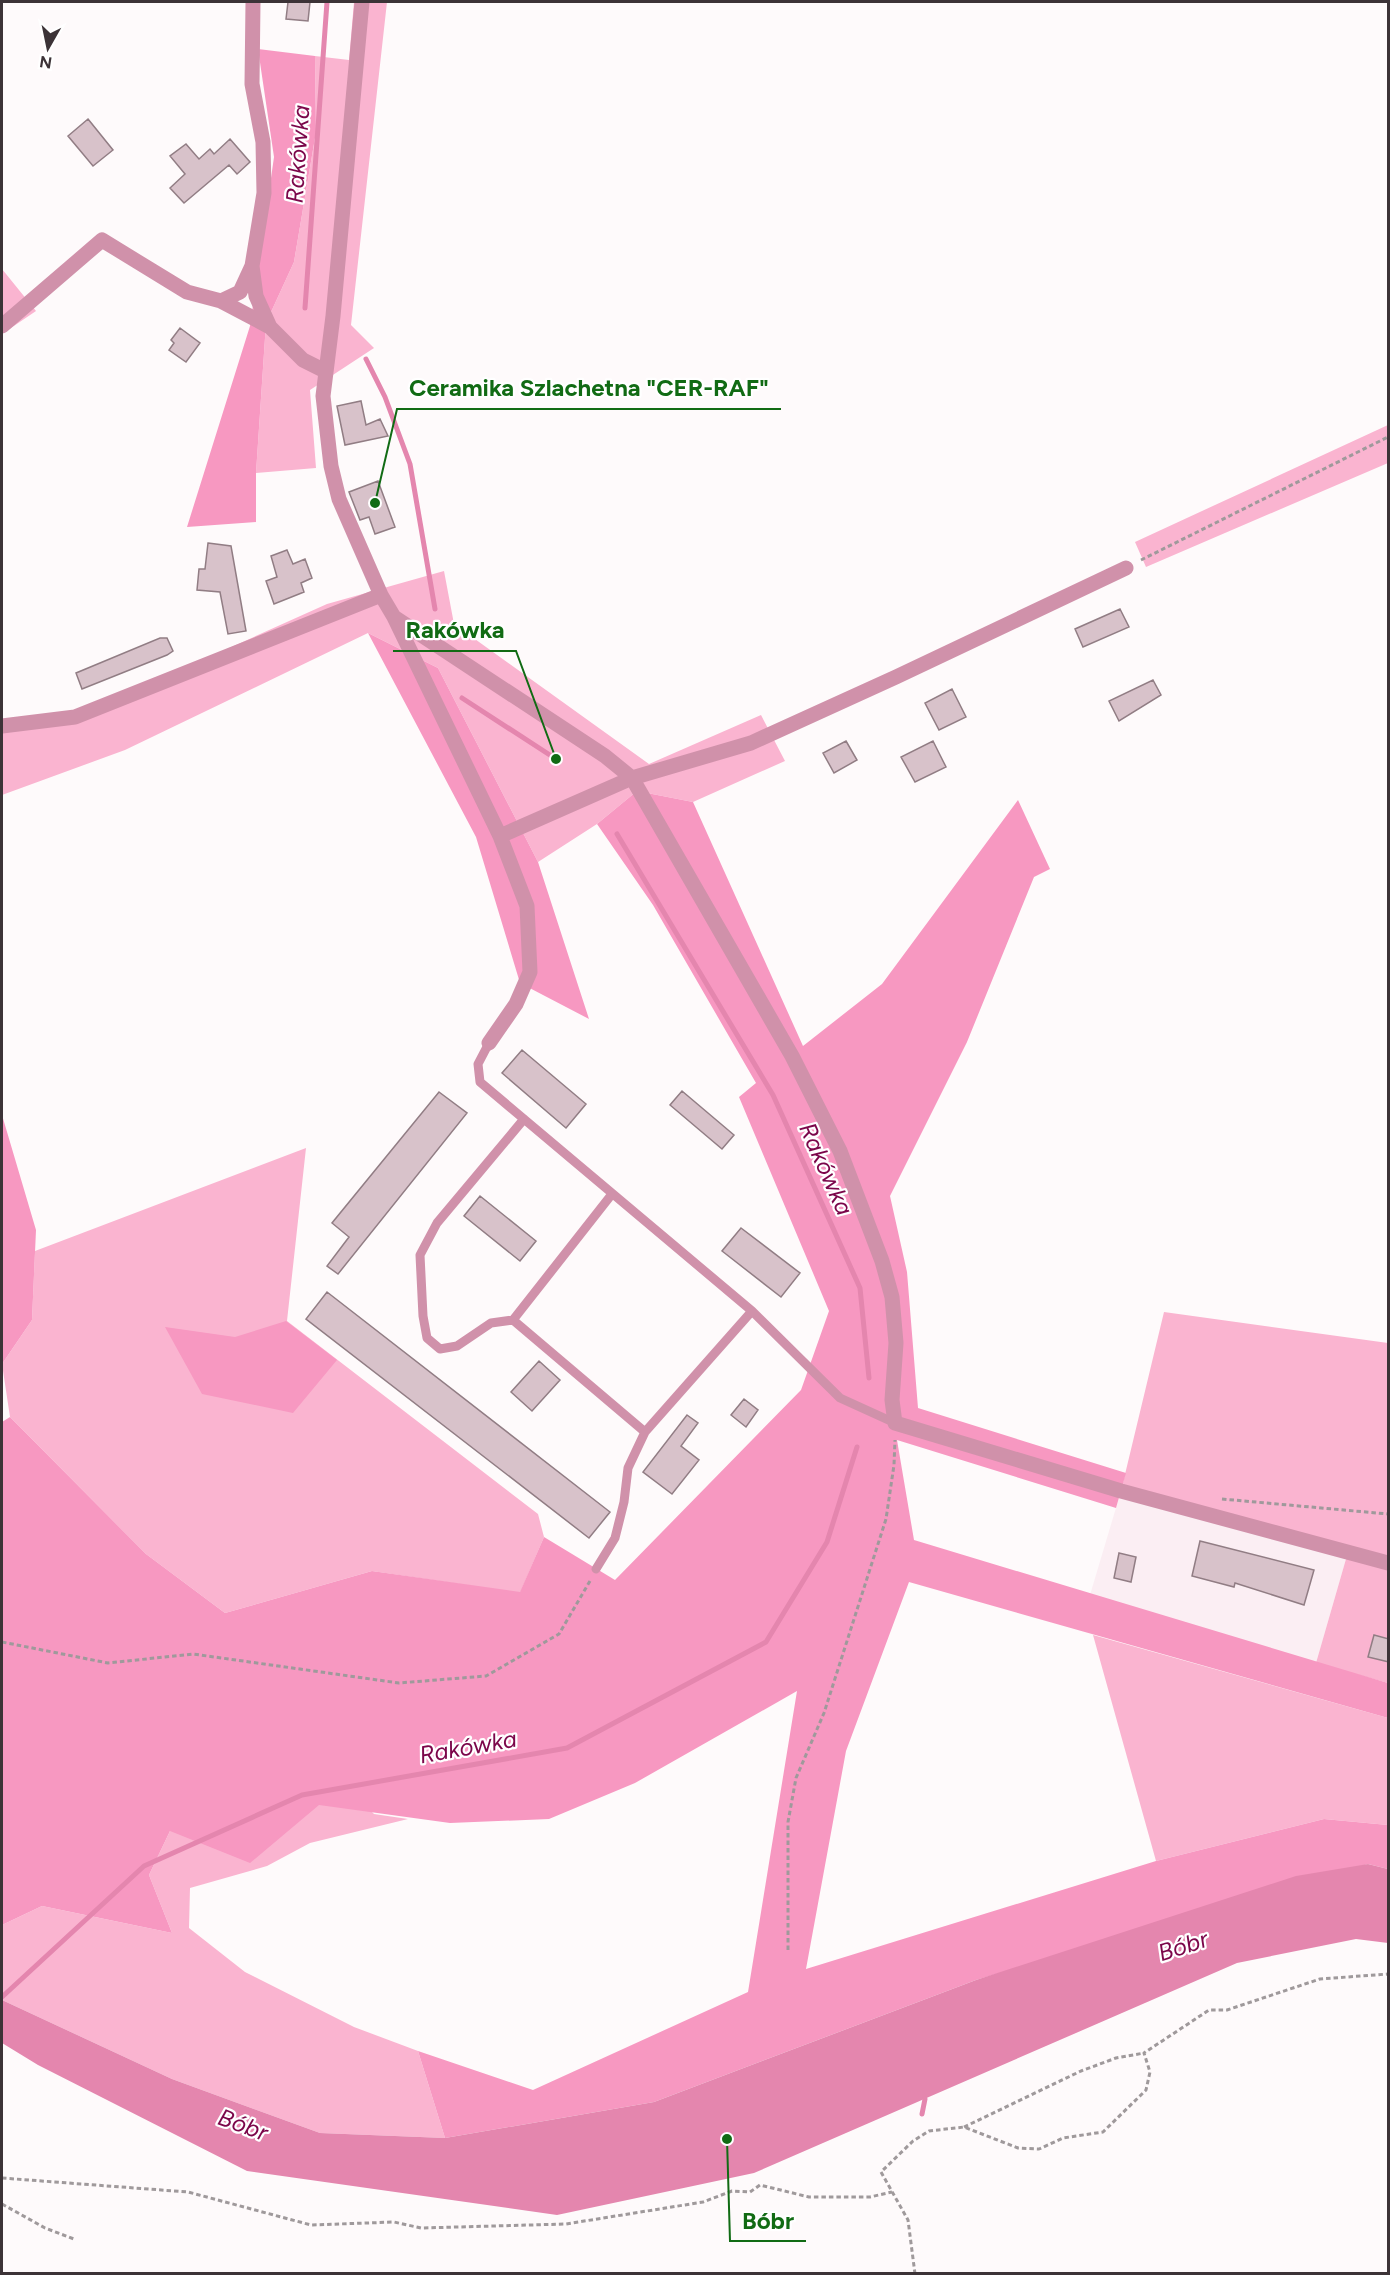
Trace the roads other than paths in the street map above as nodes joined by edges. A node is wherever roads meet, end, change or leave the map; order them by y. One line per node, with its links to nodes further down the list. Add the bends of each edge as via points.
1 (253, 2): 3 (street, via 252,84 263,142 264,193)
2 (362, 2): 7 (street)
3 (252, 266): 4 (street, via 240,292); 6 (street, via 256,296)
4 (221, 301): 5 (street, via 187,292 102,240); 6 (street)
5 (2, 326)
6 (270, 327): 7 (street, via 303,360)
7 (325, 371): 9 (street, via 323,396 339,499)
8 (1126, 568): 12 (street, via 751,743)
9 (381, 595): 10 (street); 11 (street, via 75,717)
10 (394, 617): 12 (street, via 605,756); 13 (street)
11 (2, 726)
12 (632, 778): 13 (street); 19 (street, via 792,1056 840,1151 892,1297)
13 (500, 836): 14 (street, via 526,906 530,972 516,1004)
14 (489, 1043): 15 (lane, via 478,1064 480,1082)
15 (524, 1119): 16 (lane); 18 (lane, via 437,1223 420,1255 427,1338 440,1349 457,1346 491,1323)
16 (612, 1194): 17 (lane); 18 (lane)
17 (752, 1311): 19 (lane, via 840,1398); 20 (lane)
18 (513, 1320): 20 (lane)
19 (895, 1423): 21 (street, via 1121,1491)
20 (645, 1432): 22 (lane, via 628,1468 615,1538)
21 (1389, 1563)
22 (596, 1569)

